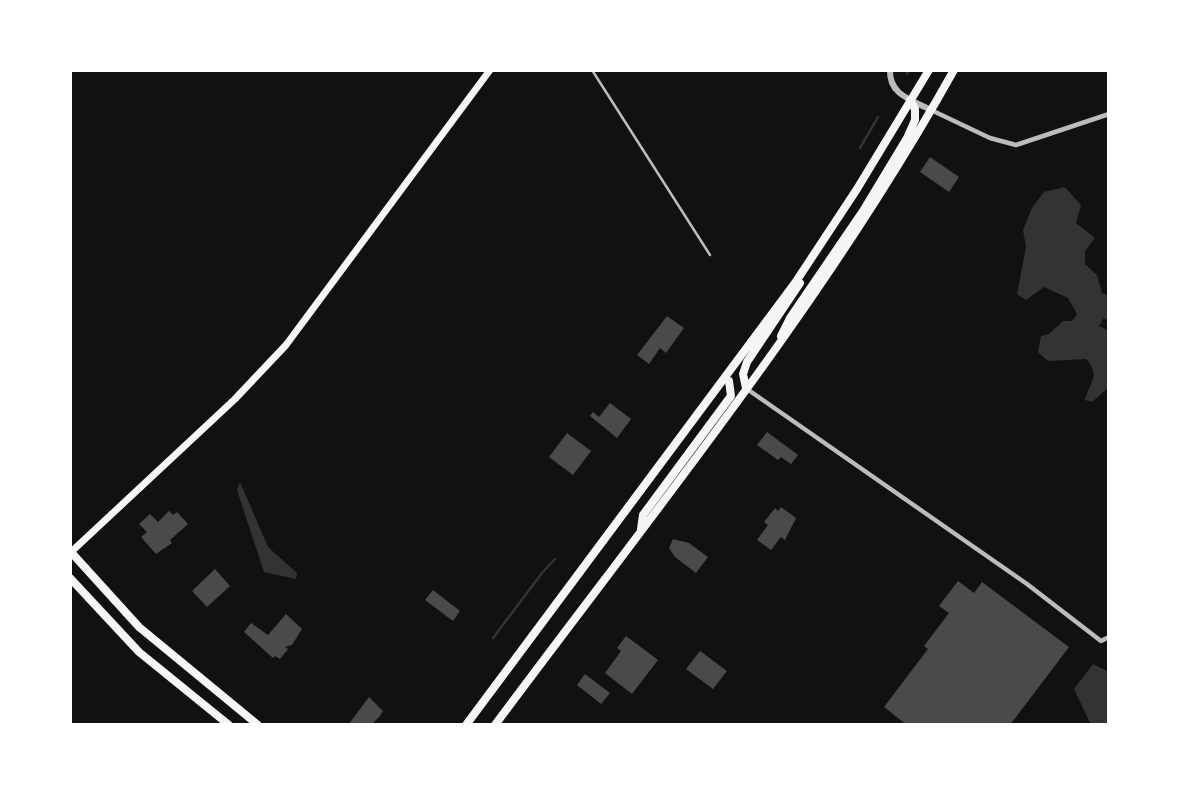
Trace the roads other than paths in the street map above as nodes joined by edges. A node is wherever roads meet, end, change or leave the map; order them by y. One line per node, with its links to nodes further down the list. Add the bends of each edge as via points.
1 (490, 70): 16 (main road, via 286,345 236,399)
2 (592, 70): 9 (lane)
3 (890, 70): 6 (street, via 894,90)
4 (929, 70): 6 (main road)
5 (954, 70): 7 (main road)
6 (911, 100): 7 (street); 10 (main road); 11 (main road, via 915,120 907,138 790,317)
7 (931, 110): 8 (street, via 1016,145); 11 (main road, via 851,242)
8 (1109, 114)
9 (710, 255)
10 (808, 263): 13 (main road, via 796,290 747,362 743,374); 14 (main road)
11 (780, 342): 13 (main road)
12 (729, 381): 13 (main road); 14 (main road); 15 (main road, via 731,396 643,514)
13 (746, 388): 15 (main road); 18 (street, via 1101,641)
14 (712, 393): 23 (main road)
15 (641, 529): 24 (main road)
16 (70, 552): 19 (main road, via 139,628)
17 (70, 578): 20 (main road, via 128,642)
18 (1109, 636)
19 (220, 695): 20 (main road); 22 (main road)
20 (209, 710): 21 (main road)
21 (229, 725)
22 (258, 725)
23 (466, 725)
24 (495, 725)

